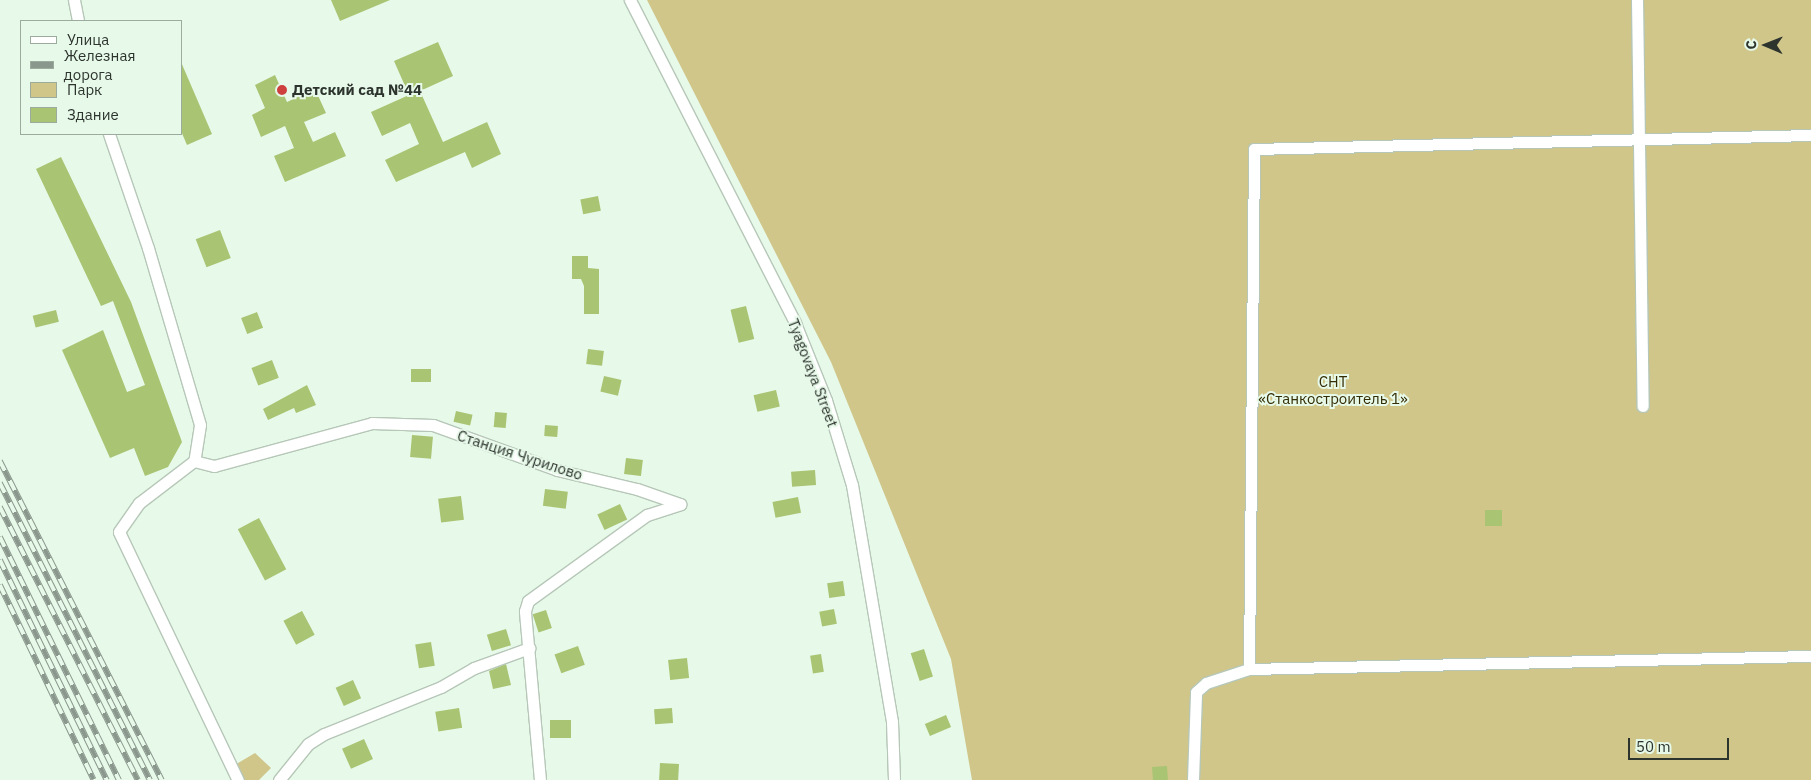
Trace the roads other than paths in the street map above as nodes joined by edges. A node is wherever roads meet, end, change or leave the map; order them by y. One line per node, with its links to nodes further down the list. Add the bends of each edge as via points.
1 (74, 0): 4 (street)
2 (630, 0): 16 (street, Tyagovaya Street, via 796,323 826,400 852,485 892,722)
3 (1637, 0): 7 (street)
4 (78, 20)
5 (1811, 134): 7 (street)
6 (108, 135): 9 (street, via 148,248 200,425)
7 (1638, 139): 8 (street); 12 (street, via 1254,149)
8 (1642, 406)
9 (194, 461): 10 (street, Станция Чурилово, via 214,466 372,423 433,425 557,470 637,489 680,504 647,515 528,600 525,611); 13 (street, via 139,503 119,532)
10 (529, 648): 14 (street, via 474,668 440,688 324,734 308,744); 15 (street, Станция Чурилово)
11 (1811, 656): 12 (street)
12 (1249, 669): 17 (street, via 1206,683 1196,692)
13 (238, 780)
14 (279, 780)
15 (540, 780)
16 (894, 780)
17 (1193, 780)

